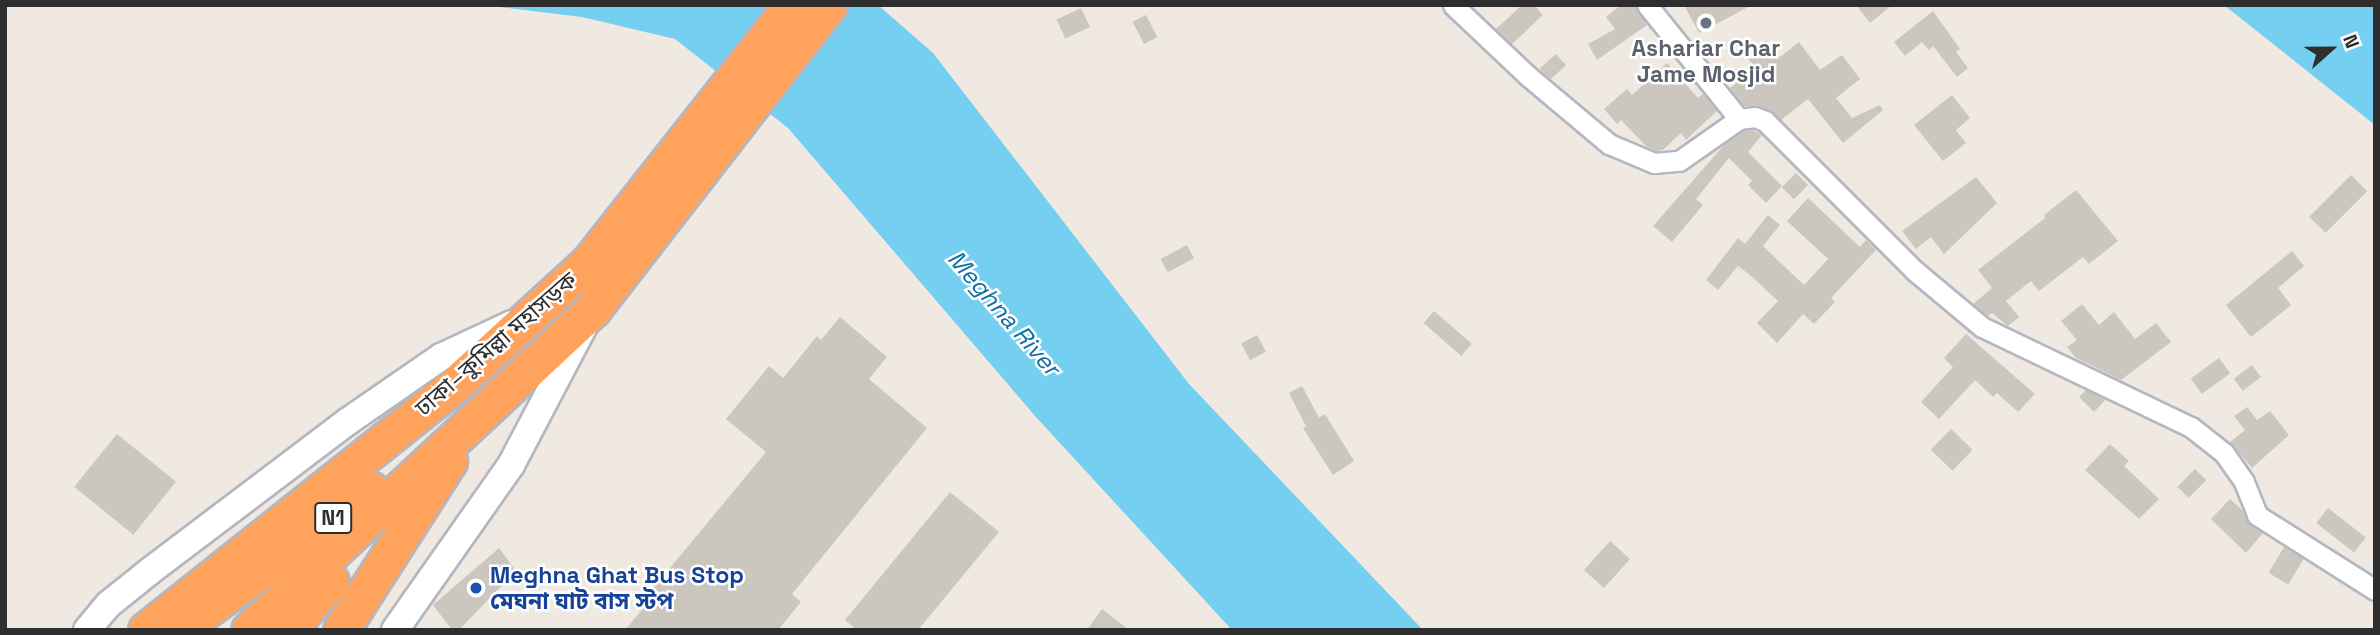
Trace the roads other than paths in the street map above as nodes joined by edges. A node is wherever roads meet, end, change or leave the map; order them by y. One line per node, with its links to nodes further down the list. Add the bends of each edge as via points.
1 (792, 5): 6 (highway, ঢাকা–কুমিল্লা মহাসড়ক / N1)
2 (829, 5): 6 (highway, ঢাকা–কুমিল্লা মহাসড়ক / N1)
3 (1453, 5): 5 (street, via 1577,118 1609,144 1631,154 1654,163 1679,161)
4 (1647, 5): 5 (street)
5 (1739, 119): 11 (street, via 1765,121 1915,271 1982,327 2191,427 2224,453 2244,482 2257,515)
6 (604, 269): 7 (highway, ঢাকা–কুমিল্লা মহাসড়ক / N1); 8 (highway, ঢাকা–কুমিল্লা মহাসড়ক / N1)
7 (593, 309): 9 (highway, ঢাকা–কুমিল্লা মহাসড়ক / N1); 23 (street, via 511,465)
8 (539, 311): 12 (street, via 441,357 358,415 150,571 109,604); 13 (highway, ঢাকা–কুমিল্লা মহাসড়ক / N1, via 461,379)
9 (487, 406): 10 (highway, ঢাকা–কুমিল্লা মহাসড়ক / N1); 14 (highway, ঢাকা–কুমিল্লা মহাসড়ক / N1); 15 (highway, ঢাকা–কুমিল্লা মহাসড়ক / N1); 16 (highway, ঢাকা–কুমিল্লা মহাসড়ক / N1); 17 (highway, ঢাকা–কুমিল্লা মহাসড়ক / N1); 18 (highway, ঢাকা–কুমিল্লা মহাসড়ক / N1); 19 (highway, ঢাকা–কুমিল্লা মহাসড়ক / N1)
10 (403, 529): 20 (highway, ঢাকা–কুমিল্লা মহাসড়ক / N1, via 330,594); 21 (highway, ঢাকা–কুমিল্লা মহাসড়ক / N1); 22 (highway, ঢাকা–কুমিল্লা মহাসড়ক / N1)
11 (2375, 590)
12 (86, 630)
13 (146, 630)
14 (179, 630)
15 (207, 630)
16 (229, 630)
17 (249, 630)
18 (273, 630)
19 (288, 630)
20 (301, 630)
21 (322, 630)
22 (341, 630)
23 (395, 630)

